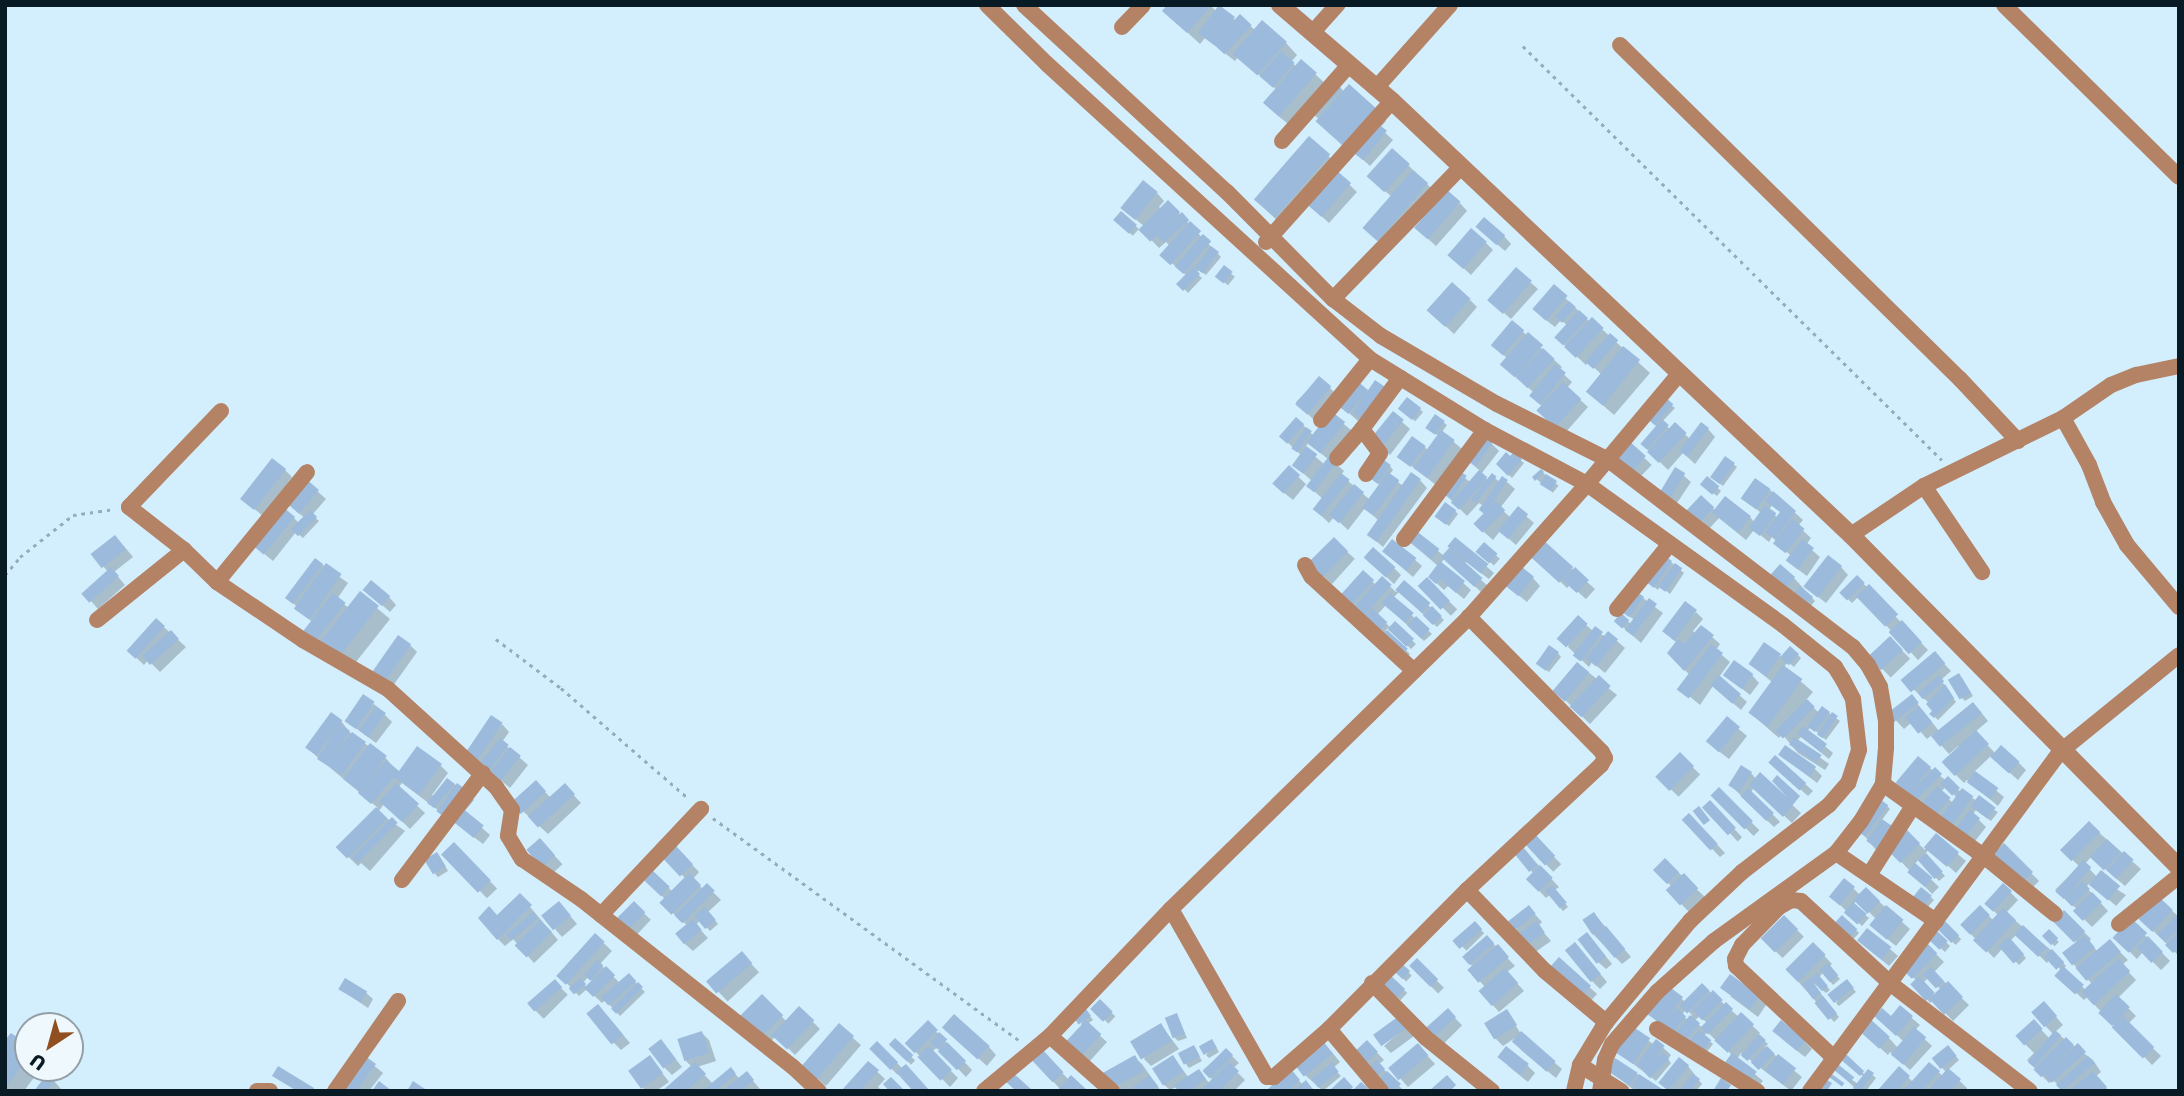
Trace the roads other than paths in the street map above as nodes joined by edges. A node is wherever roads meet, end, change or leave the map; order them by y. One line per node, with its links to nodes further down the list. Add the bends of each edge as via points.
1 (986, 5): 17 (street)
2 (1024, 5): 17 (street)
3 (1143, 5): 8 (street)
4 (1280, 5): 9 (street)
5 (1337, 5): 9 (street)
6 (1450, 5): 12 (street)
7 (2004, 5): 16 (street)
8 (1122, 27)
9 (1312, 33): 11 (street)
10 (1620, 45): 29 (street)
11 (1349, 65): 12 (street); 14 (street)
12 (1376, 88): 13 (street)
13 (1392, 102): 15 (street); 17 (street)
14 (1282, 141)
15 (1461, 167): 19 (street); 22 (street)
16 (2179, 177)
17 (1263, 244): 18 (street); 18 (street)
18 (1310, 292): 19 (street); 20 (street)
19 (1333, 299): 31 (street, via 1381,335)
20 (1370, 359): 23 (street); 26 (street)
21 (2179, 366): 25 (street, via 2123,379)
22 (1678, 375): 31 (street); 36 (street)
23 (1400, 378): 27 (street); 28 (street)
24 (221, 411): 39 (street, via 130,507)
25 (2063, 418): 29 (street); 44 (street, via 2127,545)
26 (1321, 420)
27 (1362, 429): 30 (street); 33 (street, via 1380,453)
28 (1485, 430): 31 (street); 37 (street)
29 (2018, 441): 34 (street)
30 (1337, 458)
31 (1597, 471): 35 (street); 35 (street); 46 (street)
32 (307, 472): 42 (street)
33 (1366, 474)
34 (1924, 486): 36 (street); 41 (street)
35 (1639, 504): 38 (street); 43 (street)
36 (1851, 535): 51 (street)
37 (1404, 540)
38 (1669, 545): 43 (street); 45 (street)
39 (184, 550): 42 (street); 47 (street)
40 (1305, 565): 50 (street, via 1311,576)
41 (1982, 572)
42 (217, 582): 52 (street, via 303,640 388,689)
43 (1779, 606): 48 (street); 48 (street)
44 (2179, 607)
45 (1617, 609)
46 (1469, 617): 50 (street); 62 (street, via 1605,758)
47 (97, 620)
48 (1817, 636): 53 (street, via 1853,647 1880,687 1886,722); 71 (street, via 1853,698 1859,750 1848,783 1822,811 1742,872 1690,921)
49 (2179, 655): 51 (street)
50 (1414, 671): 63 (street)
51 (2060, 751): 57 (street); 58 (street)
52 (483, 773): 61 (street); 65 (street, via 512,810 508,836 515,852)
53 (1883, 784): 54 (street); 56 (street)
54 (1913, 806): 57 (street); 59 (street)
55 (701, 809): 65 (street)
56 (1836, 853): 59 (street); 76 (street, via 1714,941 1657,992 1612,1044)
57 (1985, 857): 64 (street); 66 (street)
58 (2179, 868)
59 (1869, 875): 66 (street)
60 (2179, 876): 67 (street)
61 (402, 880)
62 (1467, 890): 68 (street); 71 (street, via 1545,971)
63 (1171, 909): 72 (street, via 1267,1077 1274,1077); 74 (street)
64 (2054, 914)
65 (601, 915): 81 (street)
66 (1936, 921): 69 (street)
67 (2119, 924)
68 (1373, 983): 72 (street); 84 (street, via 1426,1038)
69 (1891, 984): 75 (street); 75 (street, via 1801,901 1791,900 1779,907 1742,945 1735,959 1741,974); 89 (street)
70 (398, 1001): 80 (street)
71 (1606, 1022): 76 (street)
72 (1329, 1029): 83 (street)
73 (1657, 1029): 87 (street)
74 (1050, 1036): 77 (street); 82 (street)
75 (1833, 1057): 88 (street)
76 (1593, 1076): 85 (street); 86 (street)
77 (1108, 1090)
78 (257, 1091): 79 (street)
79 (270, 1091)
80 (335, 1091)
81 (819, 1091)
82 (984, 1091)
83 (1381, 1091)
84 (1492, 1091)
85 (1574, 1091)
86 (1621, 1091)
87 (1757, 1091)
88 (1810, 1091)
89 (2029, 1091)

